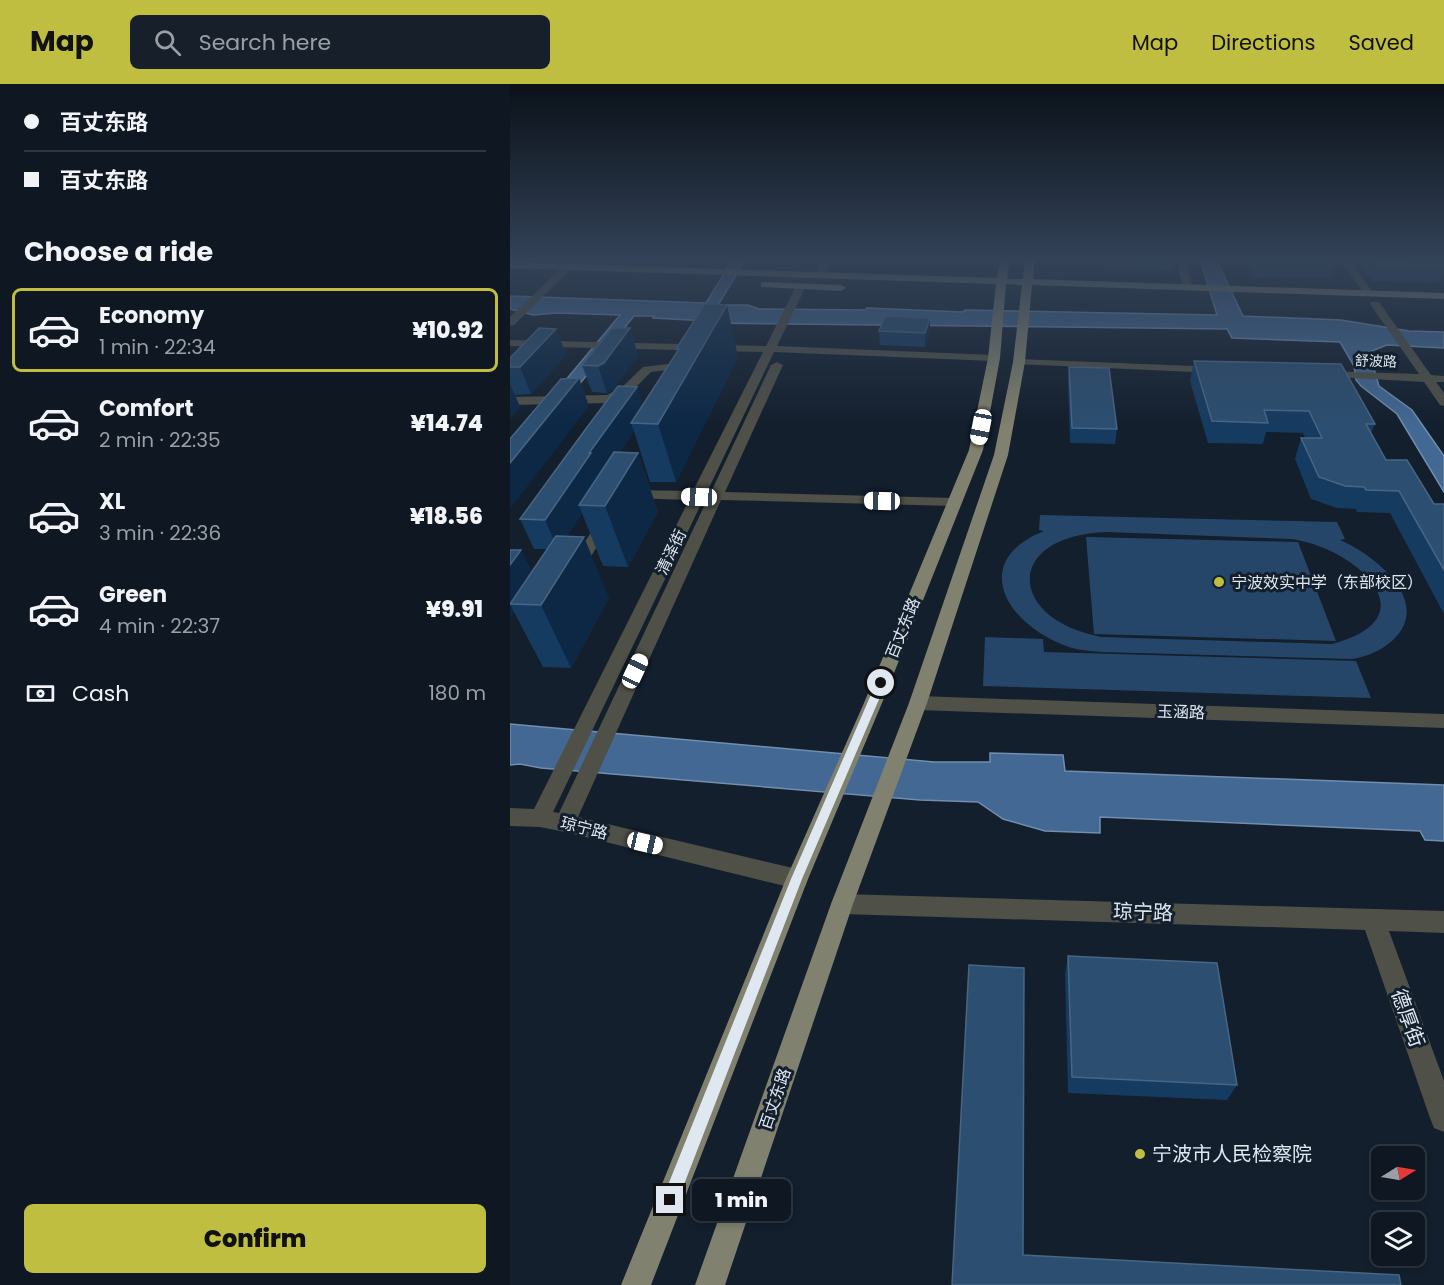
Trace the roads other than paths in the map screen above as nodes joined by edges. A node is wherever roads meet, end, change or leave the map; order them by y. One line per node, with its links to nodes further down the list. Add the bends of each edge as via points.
1 (794, 315): 6 (street, 清泽街)
2 (1006, 315): 7 (main road, 百丈东路)
3 (1014, 315): 8 (main road, 百丈东路)
4 (1383, 315): 11 (street)
5 (510, 343): 6 (street)
6 (778, 349): 7 (street); 18 (street, 清泽街); 19 (street, 清泽街)
7 (994, 358): 20 (main road, 百丈东路, via 976,450)
8 (1019, 362): 9 (street); 22 (main road, 百丈东路, via 1000,455)
9 (1229, 370)
10 (1311, 374): 11 (street, 舒波路)
11 (1427, 378): 12 (street, 舒波路); 15 (street)
12 (1444, 379)
13 (684, 384): 14 (street, via 690,369 656,367 647,369 620,396 608,399)
14 (510, 401)
15 (1444, 402)
16 (631, 480): 17 (street)
17 (622, 494): 18 (street); 21 (street)
18 (699, 497): 19 (street); 25 (street, 清泽街)
19 (716, 497): 20 (street); 26 (street, 清泽街)
20 (954, 502): 27 (main road, 百丈东路)
21 (566, 578)
22 (918, 703): 23 (street, 玉涵路); 28 (main road, 百丈东路)
23 (1444, 721)
24 (510, 817): 25 (street, 琼宁路)
25 (540, 818): 26 (street, 琼宁路)
26 (564, 823): 27 (street, 琼宁路)
27 (796, 879): 32 (main road, 百丈东路)
28 (842, 904): 29 (street, 琼宁路); 33 (main road, 百丈东路)
29 (1373, 919): 30 (street, 琼宁路); 31 (street, 德厚街)
30 (1444, 922)
31 (1444, 1118)
32 (636, 1285)
33 (710, 1285)

